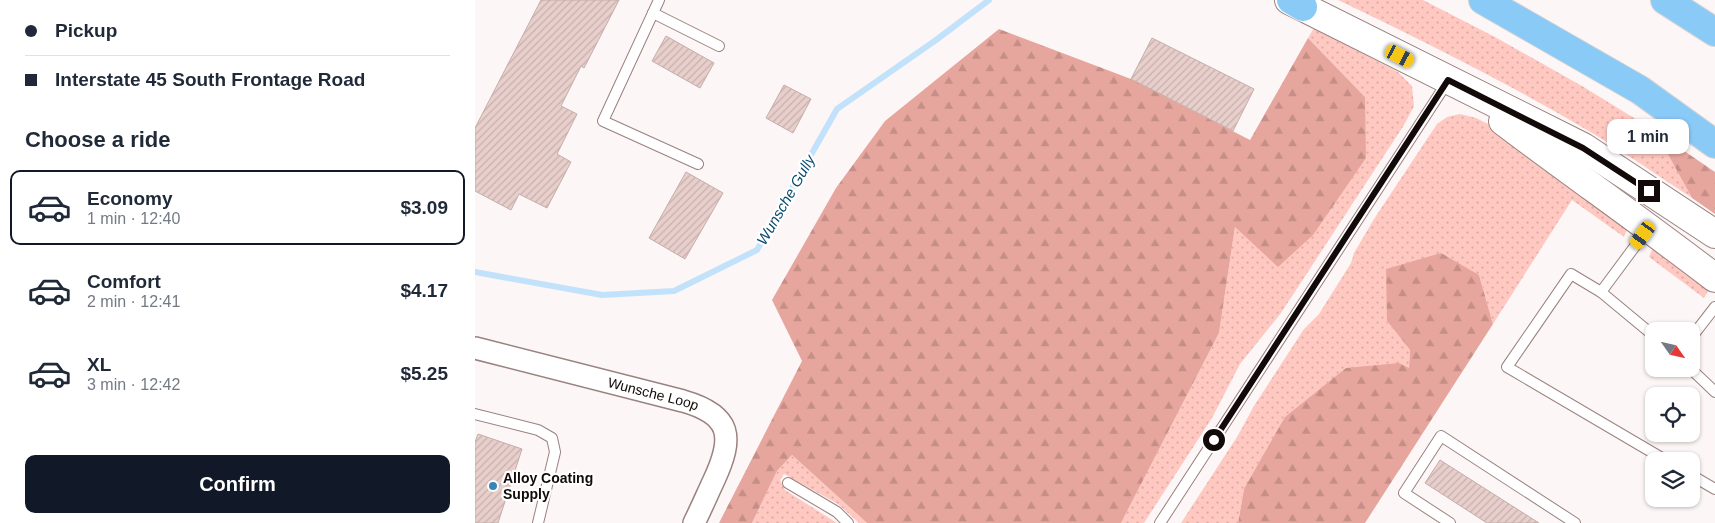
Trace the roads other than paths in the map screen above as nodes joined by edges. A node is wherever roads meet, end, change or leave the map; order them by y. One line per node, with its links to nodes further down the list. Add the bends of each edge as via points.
1 (659, 0): 5 (lane)
2 (1483, 0): 9 (highway, via 1640,90)
3 (1665, 0): 6 (highway)
4 (1294, 2): 8 (main road)
5 (653, 13): 7 (lane); 10 (lane, via 603,121)
6 (1715, 32)
7 (719, 46)
8 (1448, 80): 11 (main road); 12 (main road, via 1583,148); 29 (lane)
9 (1715, 144)
10 (698, 164)
11 (1649, 227): 13 (main road); 14 (lane)
12 (1715, 234)
13 (1715, 278)
14 (1601, 292): 17 (lane); 22 (lane, via 1571,274 1507,367)
15 (1715, 307): 16 (lane)
16 (1700, 326)
17 (1645, 329)
18 (475, 348): 27 (street, Wunsche Loop, via 683,401 709,411 725,429 727,449)
19 (1700, 378): 20 (lane)
20 (1715, 392)
21 (475, 414): 26 (lane, via 539,430 552,438 555,452)
22 (1652, 452)
23 (1700, 480): 25 (lane)
24 (788, 483): 28 (lane, via 837,512)
25 (1715, 489)
26 (538, 523)
27 (694, 523)
28 (848, 523)
29 (1160, 523)
30 (1450, 523): 31 (lane, via 1404,494 1441,436)
31 (1575, 523)

